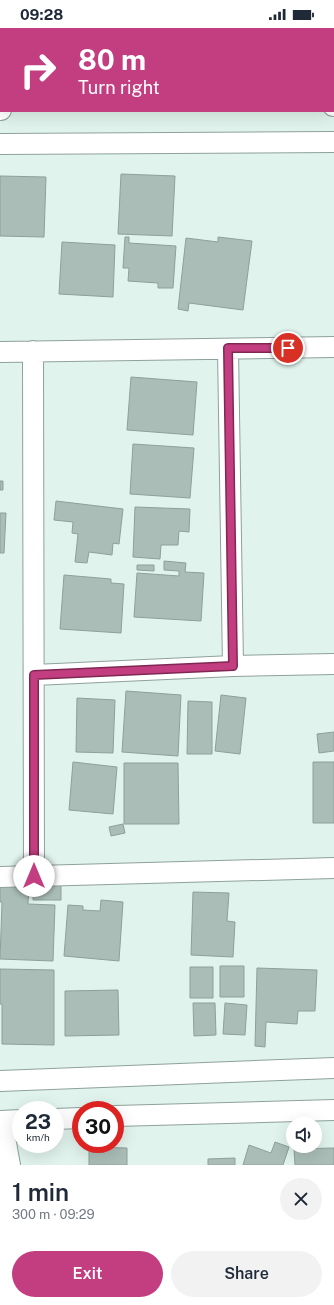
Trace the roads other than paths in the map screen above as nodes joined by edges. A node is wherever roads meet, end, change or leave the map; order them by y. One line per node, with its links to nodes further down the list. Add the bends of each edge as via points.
1 (334, 142): 2 (street)
2 (0, 144)
3 (334, 347): 4 (street)
4 (228, 348): 5 (street); 8 (street)
5 (33, 351): 6 (street); 9 (street)
6 (0, 352)
7 (334, 664): 8 (street)
8 (233, 666): 9 (street)
9 (34, 675): 11 (street)
10 (334, 868): 11 (street)
11 (34, 876): 12 (street)
12 (0, 877)
13 (334, 1068): 14 (street)
14 (0, 1081)
15 (334, 1110): 16 (street)
16 (124, 1116)
17 (8, 1121): 18 (street)
18 (10, 1165)

